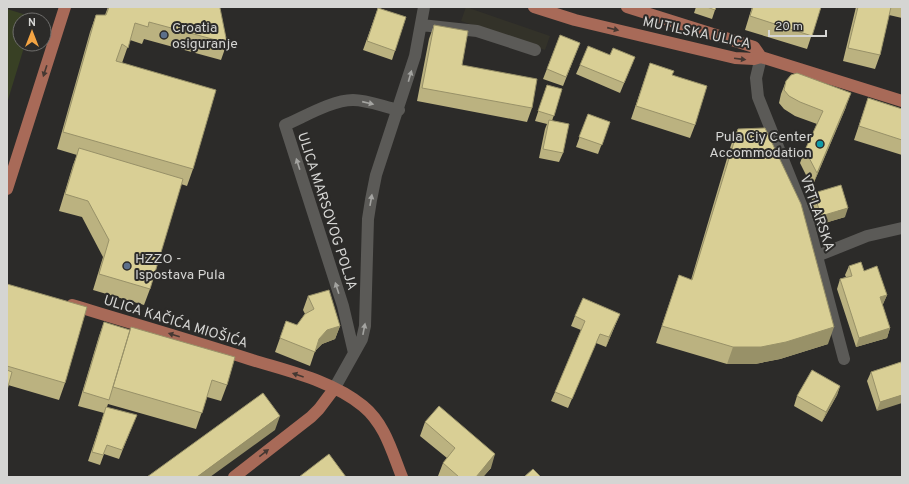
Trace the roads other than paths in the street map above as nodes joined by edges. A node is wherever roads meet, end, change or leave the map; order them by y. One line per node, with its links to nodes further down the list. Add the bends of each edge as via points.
1 (424, 7): 5 (street, ULICA MARSOVOG POLJA)
2 (534, 7): 7 (main road, MUTILSKA ULICA, one-way to 7, via 575,20 735,58 754,60)
3 (627, 7): 7 (main road, MUTILSKA ULICA, via 754,47)
4 (66, 10): 10 (main road, one-way to 10)
5 (421, 25): 6 (street, via 477,31); 9 (street, ULICA MARSOVOG POLJA, one-way to 5)
6 (535, 50)
7 (761, 57): 8 (main road, MUTILSKA ULICA); 12 (street, VRTLARSKA, via 756,78 758,97 808,222)
8 (902, 101)
9 (399, 110): 14 (street, ULICA MARSOVOG POLJA, one-way to 9, via 362,339 365,326 368,219 371,200 376,175); 14 (street, ULICA MARSOVOG POLJA, one-way to 9, via 343,306 285,125 340,101 365,101)
10 (7, 189)
11 (902, 228): 12 (street, via 867,236)
12 (817, 256): 15 (street, VRTLARSKA)
13 (60, 302): 16 (main road, ULICA KAČIĆA MIOŠIĆA, one-way to 13, via 282,369)
14 (354, 353): 16 (street, ULICA MARSOVOG POLJA)
15 (844, 359)
16 (334, 389): 17 (main road, one-way to 16, via 311,417); 18 (main road, via 363,407 375,419 385,434)
17 (234, 477)
18 (402, 477)

